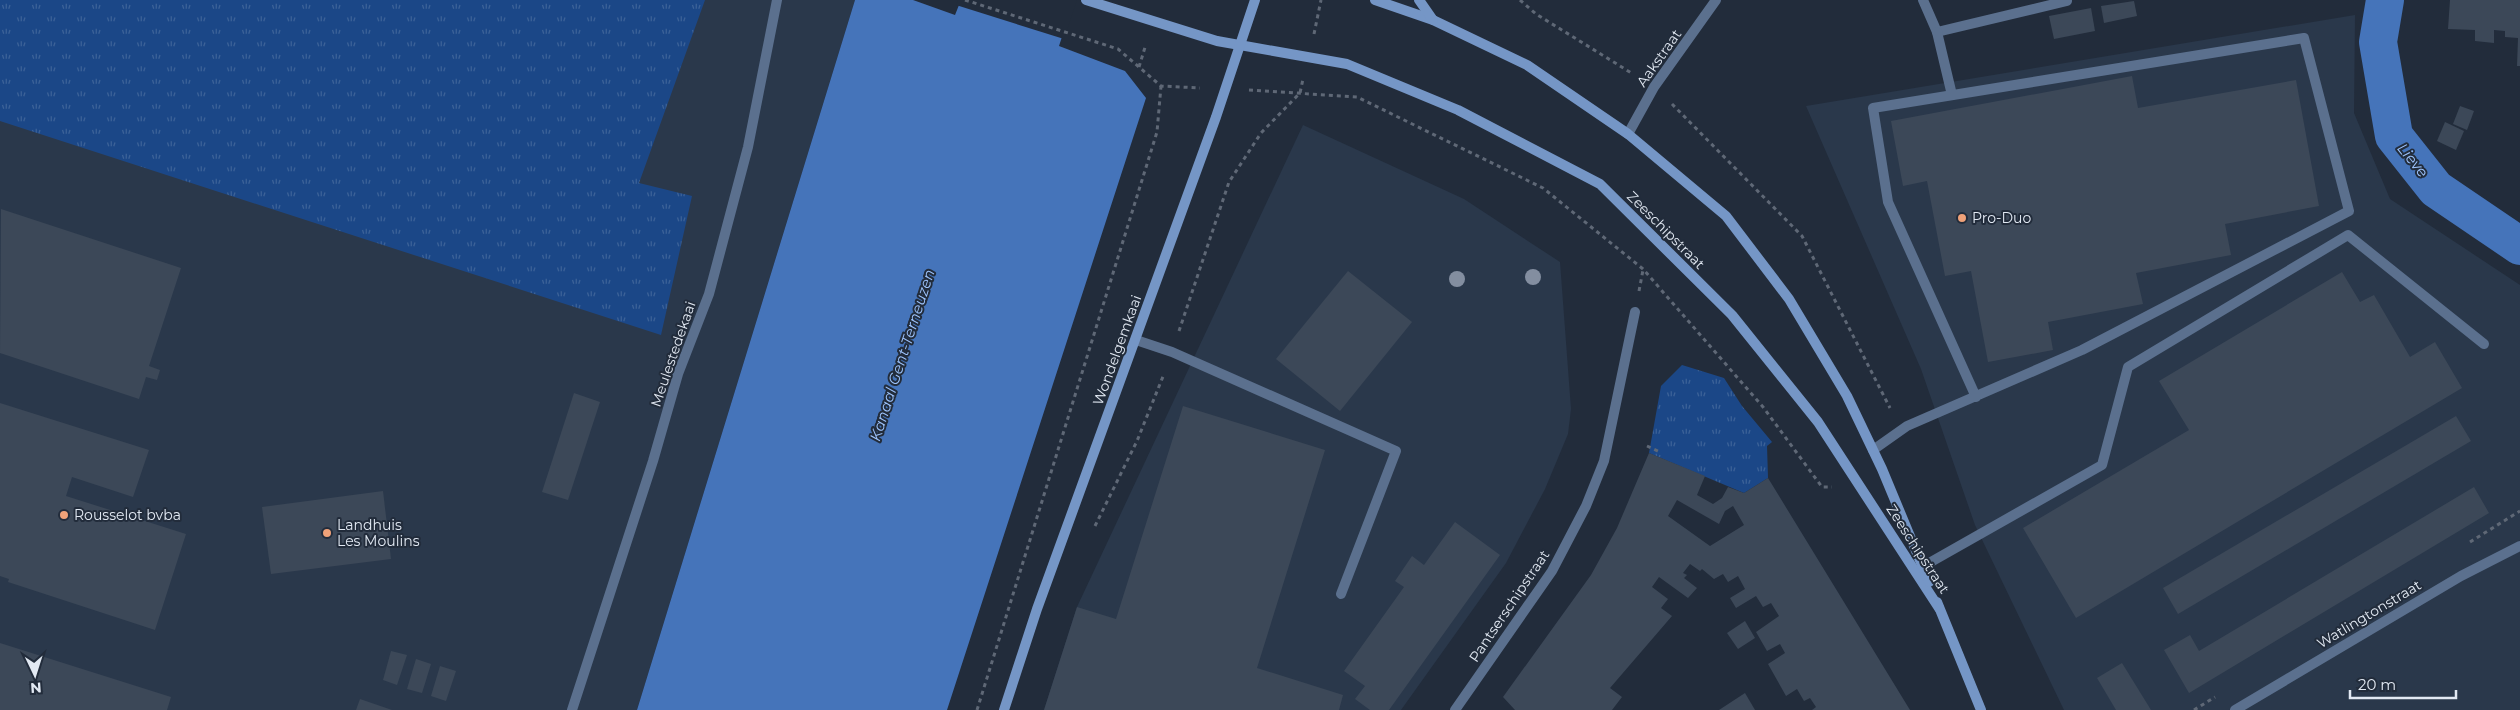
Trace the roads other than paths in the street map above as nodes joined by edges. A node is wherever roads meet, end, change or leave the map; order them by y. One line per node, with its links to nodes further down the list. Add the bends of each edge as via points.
1 (777, 0): 23 (street, Meulestedekaai, via 748,147 709,294 678,374)
2 (1086, 0): 11 (main road, Zeeschipstraat)
3 (1255, 0): 11 (main road, Wondelgemkaai)
4 (1375, 0): 9 (main road, Zeeschipstraat)
5 (1419, 0): 9 (main road, Zeeschipstraat)
6 (1716, 0): 13 (street, Aakstraat, via 1654,86)
7 (1922, 0): 10 (street)
8 (2067, 1): 10 (street)
9 (1433, 20): 13 (main road, Zeeschipstraat, via 1527,65)
10 (1937, 32): 12 (street)
11 (1242, 46): 15 (main road, Wondelgemkaai); 22 (main road, Zeeschipstraat, via 1347,64 1458,110 1600,184 1732,315 1818,422)
12 (1952, 95): 17 (street, via 1873,108 1888,202); 17 (street, via 2304,38 2349,211 2082,350)
13 (1628, 134): 18 (main road, Zeeschipstraat, via 1726,216 1789,299 1846,396)
14 (1635, 312): 25 (street, Pantserschipstraat, via 1604,461 1586,506 1552,571)
15 (1136, 340): 21 (street, via 1172,352 1396,451); 24 (main road, Wondelgemkaai, via 1037,609)
16 (2484, 344): 20 (street, via 2348,235 2128,367 2102,464)
17 (1976, 396): 18 (street, via 1907,426)
18 (1873, 450): 20 (main road, Zeeschipstraat)
19 (2520, 546): 27 (street, Watlingtonstraat, via 2461,576)
20 (1922, 566): 22 (main road, Zeeschipstraat)
21 (1341, 594)
22 (1939, 608): 26 (main road, Zeeschipstraat)
23 (572, 710)
24 (1004, 710)
25 (1455, 710)
26 (1981, 710)
27 (2235, 710)

